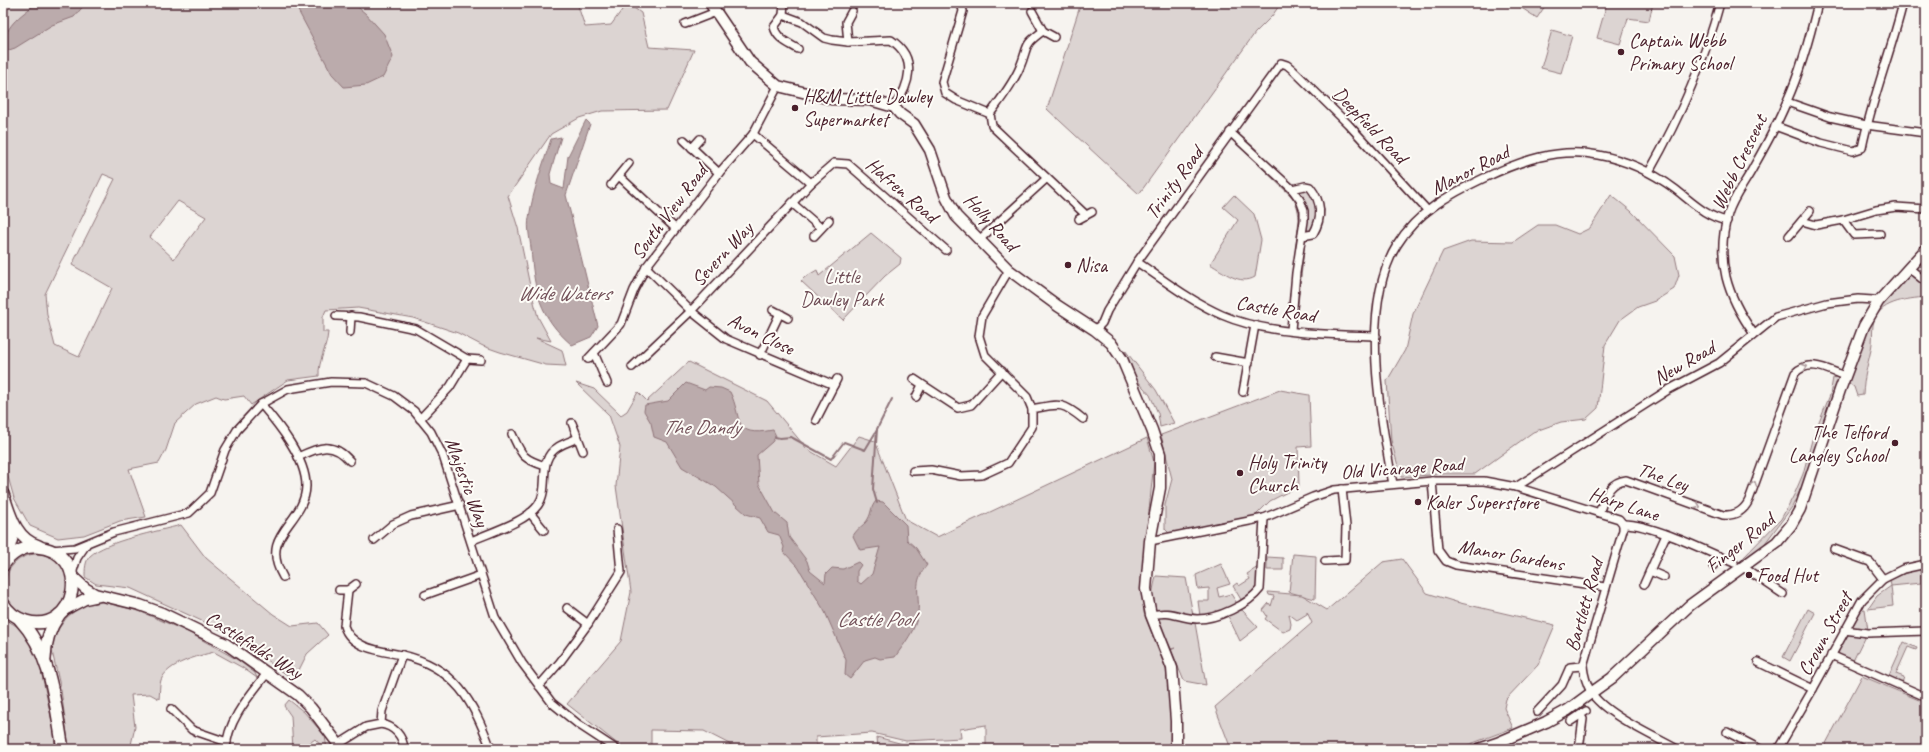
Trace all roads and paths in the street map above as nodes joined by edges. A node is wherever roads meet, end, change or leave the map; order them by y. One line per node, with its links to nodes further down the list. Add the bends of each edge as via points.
1 (784, 3): 9 (street)
2 (961, 3): 19 (street, via 963,10 942,82 945,93)
3 (1720, 3): 30 (street, via 1689,92)
4 (1818, 3): 17 (street, Webb Crescent, via 1801,68)
5 (1904, 3): 20 (street)
6 (713, 7): 10 (street); 16 (main road, Holly Road, via 750,62)
7 (852, 11): 13 (street, via 846,22)
8 (1032, 11): 11 (street)
9 (783, 15): 13 (street, via 802,22 824,38); 14 (street, via 774,27 776,34)
10 (685, 24)
11 (1043, 31): 12 (street); 19 (street, via 1026,45 1020,67)
12 (1054, 37)
13 (848, 42): 18 (street, via 891,40 902,50 906,57 908,83 903,96)
14 (798, 50)
15 (1287, 65): 22 (street, Trinity Road, via 1278,66); 38 (street, Deepfield Road, via 1348,124)
16 (778, 86): 18 (main road, Holly Road, via 831,99 870,100); 24 (street, South View Road)
17 (1787, 102): 20 (street, via 1830,117); 21 (street, Webb Crescent)
18 (894, 107): 52 (main road, Holly Road, via 914,124 930,150 946,197 956,216)
19 (990, 114): 33 (street, via 992,126)
20 (1866, 125): 21 (street, via 1862,148 1853,152); 23 (street)
21 (1775, 126): 45 (street, Webb Crescent, via 1734,200)
22 (1230, 132): 36 (street); 55 (street, Trinity Road)
23 (1926, 133)
24 (753, 134): 31 (street, South View Road); 34 (street)
25 (700, 139): 27 (street)
26 (684, 140): 27 (street)
27 (692, 148): 31 (street)
28 (629, 163): 32 (street)
29 (834, 163): 34 (street, Severn Way); 54 (street, Hafren Road, via 848,164)
30 (1649, 172): 38 (street, Manor Road, via 1626,162 1599,155 1581,152 1550,155 1502,169 1448,196); 45 (street, Manor Road, via 1700,209 1713,217)
31 (719, 173): 46 (street, South View Road)
32 (619, 176): 35 (street); 46 (street)
33 (1047, 178): 41 (street, via 1089,214); 52 (street)
34 (811, 183): 37 (street, Severn Way)
35 (611, 185)
36 (1292, 189): 50 (street, via 1304,211); 50 (street, via 1310,187 1321,209 1312,234)
37 (792, 203): 47 (street); 62 (street, Severn Way)
38 (1427, 210): 72 (street, Manor Road, via 1412,225 1391,254 1380,287)
39 (1926, 210): 44 (street, via 1896,207)
40 (1810, 211): 43 (street)
41 (1079, 219)
42 (829, 220): 47 (street)
43 (1802, 220): 44 (street, via 1816,225); 51 (street)
44 (1843, 220): 48 (street, via 1854,235)
45 (1727, 221): 71 (street, Webb Crescent, via 1724,254 1726,284)
46 (675, 228): 56 (street, South View Road)
47 (821, 228): 49 (street)
48 (1880, 234)
49 (814, 236)
50 (1302, 236): 69 (street)
51 (1789, 236)
52 (979, 240): 58 (main road, Holly Road)
53 (1926, 249): 57 (main road, Finger Road)
54 (946, 250)
55 (1136, 262): 67 (street, Castle Road, via 1209,308); 68 (street, Trinity Road, via 1106,311 1102,323)
56 (646, 267): 62 (street, Avon Close); 73 (street, South View Road, via 621,324)
57 (1910, 269): 59 (street); 60 (main road, Finger Road)
58 (1009, 270): 68 (main road, Holly Road); 81 (street, via 982,316 979,336 985,355)
59 (1926, 282)
60 (1878, 302): 71 (street, New Road, via 1858,299 1811,306 1776,317); 82 (main road, Finger Road, via 1864,326)
61 (773, 310): 63 (street)
62 (690, 311): 74 (street, Avon Close, via 726,339); 80 (street, Severn Way)
63 (780, 313): 66 (street); 74 (street)
64 (336, 316): 65 (street)
65 (351, 316): 70 (street); 76 (street, via 416,329)
66 (788, 318)
67 (1255, 325): 69 (street, Castle Road); 79 (street)
68 (1095, 330): 118 (main road, Holly Road, via 1111,343 1122,360 1160,454 1160,488)
69 (1291, 330): 72 (street, Castle Road)
70 (350, 332)
71 (1754, 334): 103 (street, New Road, via 1719,363 1668,390)
72 (1376, 336): 102 (street, Manor Road, via 1380,406)
73 (594, 353): 77 (street, South View Road); 84 (street)
74 (760, 355): 92 (street, Avon Close, via 836,382)
75 (1215, 357): 79 (street)
76 (467, 359): 78 (street); 90 (street, via 450,387)
77 (588, 359)
78 (481, 360)
79 (1248, 363): 86 (street)
80 (632, 367)
81 (1002, 371): 85 (street, via 971,405 958,408); 89 (street, via 1027,397)
82 (1845, 376): 109 (street, Finger Road, one-way to 82, via 1748,502 1795,373 1803,367 1812,365); 126 (main road, Finger Road, via 1800,509 1791,525 1777,542)
83 (914, 379): 85 (street)
84 (607, 382)
85 (922, 386): 87 (street)
86 (1243, 392)
87 (916, 397)
88 (261, 404): 90 (street, Majestic Way, via 288,389 311,384 366,383 394,396 414,411); 97 (street); 119 (street, Majestic Way, via 237,430 225,450 210,493 189,512 114,532)
89 (1032, 409): 91 (street, via 1054,405 1068,406); 100 (street, via 1032,427 1008,463 982,475 961,476 931,470)
90 (420, 419): 106 (street, Majestic Way, via 431,432 443,456)
91 (1083, 419)
92 (816, 420)
93 (572, 423): 95 (street)
94 (516, 437): 99 (street, via 520,452 528,460)
95 (578, 438): 96 (street); 99 (street, via 557,447 549,455)
96 (583, 451)
97 (298, 457): 98 (street, via 317,448 331,447 342,452); 131 (street, via 304,470 306,486 304,500 277,543 275,557)
98 (350, 461)
99 (545, 466): 107 (street, via 543,495)
100 (913, 471)
101 (1432, 480): 102 (street, Old Vicarage Road); 103 (street, Old Vicarage Road, via 1484,481); 136 (street, Manor Gardens, via 1438,550 1446,561 1456,565)
102 (1393, 484): 104 (street, Old Vicarage Road)
103 (1516, 487): 108 (street, Harp Lane)
104 (1342, 489): 110 (street, Old Vicarage Road, via 1313,496); 123 (street, via 1346,526 1345,560)
105 (3, 494): 111 (main road)
106 (460, 505): 116 (street, via 411,516 393,524); 117 (street, Majestic Way)
107 (530, 513): 114 (street); 117 (street, via 516,522)
108 (1599, 513): 109 (street, The Ley, one-way to 109, via 1608,489 1619,481 1626,480 1715,513); 112 (street, Harp Lane, via 1619,519)
109 (1734, 515)
110 (1264, 518): 118 (street, Old Vicarage Road); 145 (street, via 1260,589 1254,596 1236,608 1210,617 1196,618 1163,612)
111 (12, 519): 120 (main road, via 25,539); 125 (main road, via 12,538)
112 (1623, 524): 115 (street, Harp Lane, via 1633,524); 136 (street, Bartlett Road)
113 (617, 529): 147 (street, via 621,572)
114 (544, 530)
115 (1666, 535): 122 (street, Harp Lane); 128 (street)
116 (374, 540)
117 (471, 541): 129 (street, Majestic Way)
118 (1150, 541): 145 (main road, via 1146,589)
119 (92, 542): 120 (street, Majestic Way, via 75,548); 130 (street, Majestic Way, via 79,553)
120 (47, 549): 125 (main road, via 32,547 22,550); 130 (main road, via 60,555)
121 (1834, 549): 133 (street, via 1870,562)
122 (1720, 556): 126 (street, Harp Lane); 127 (street)
123 (1325, 561)
124 (1926, 564): 133 (street, Crown Street)
125 (4, 565)
126 (1738, 565): 139 (street, Harp Lane); 158 (main road, Finger Road, via 1690,605 1612,678)
127 (1713, 566)
128 (1650, 571): 132 (street); 135 (street)
129 (481, 575): 140 (street); 156 (street, Majestic Way, via 495,617)
130 (72, 576): 141 (main road, Castlefields Way, via 85,588); 144 (main road, via 73,589 70,600)
131 (283, 577)
132 (1664, 577)
133 (1883, 579): 148 (street, Crown Street, via 1862,600)
134 (356, 584): 138 (street)
135 (1644, 584)
136 (1605, 587): 154 (street, Bartlett Road)
137 (339, 590): 138 (street)
138 (348, 590): 150 (street, via 343,621 350,636 362,645)
139 (1783, 594)
140 (424, 595)
141 (101, 596): 144 (main road, Castlefields Way, via 85,598); 155 (main road, Castlefields Way, via 140,604 162,613 226,644)
142 (3, 603): 146 (main road)
143 (567, 608): 147 (street)
144 (62, 612): 146 (main road, via 41,622 30,622); 152 (main road, via 49,635)
145 (1151, 615): 171 (main road, via 1172,668)
146 (12, 616): 152 (main road, via 36,639)
147 (588, 624): 156 (street, via 560,662)
148 (1844, 630): 149 (street, via 1868,633); 151 (street, Crown Street)
149 (1926, 631)
150 (402, 655): 163 (street, via 382,711); 169 (street, via 431,666 449,677 468,697)
151 (1831, 655): 157 (street, Crown Street); 159 (street)
152 (45, 661): 167 (main road)
153 (1758, 662): 157 (street)
154 (1583, 666): 158 (street, Bartlett Road, via 1584,678); 161 (street, via 1570,667 1564,687)
155 (268, 672): 165 (street, via 243,705); 166 (main road, Castlefields Way, via 311,708)
156 (538, 686): 170 (street, Majestic Way, via 552,703 572,720)
157 (1813, 689): 176 (street, Crown Street)
158 (1591, 693): 172 (main road, Finger Road, via 1546,722); 174 (street, via 1618,716)
159 (1926, 697)
160 (171, 709): 165 (street, via 192,730)
161 (1537, 712)
162 (1571, 721): 173 (street, via 1583,713)
163 (381, 724): 166 (street, via 366,727); 168 (street, via 396,730 403,739)
164 (1727, 732): 175 (street)
165 (227, 745)
166 (341, 747)
167 (63, 749)
168 (404, 749)
169 (491, 749)
170 (616, 749)
171 (1176, 749)
172 (1479, 749)
173 (1579, 749)
174 (1677, 749)
175 (1760, 749)
176 (1778, 749)

